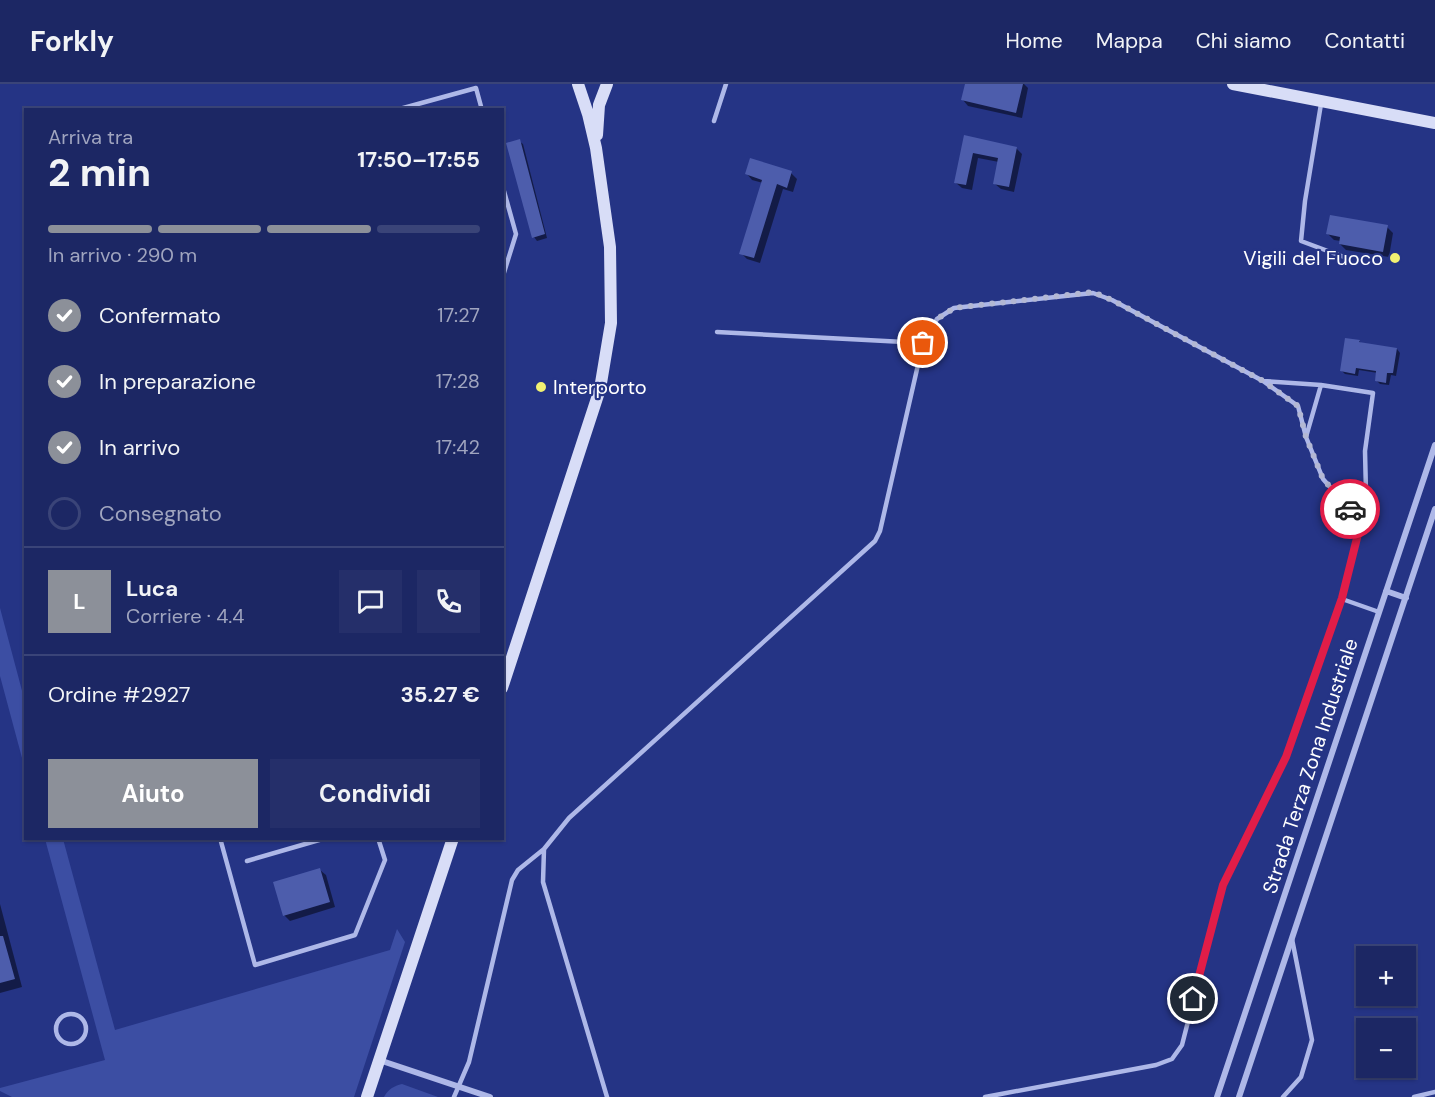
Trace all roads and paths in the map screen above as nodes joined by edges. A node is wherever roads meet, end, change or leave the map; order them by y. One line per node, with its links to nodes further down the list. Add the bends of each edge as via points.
1 (578, 84): 10 (main road)
2 (607, 84): 10 (main road, via 599,105)
3 (726, 84): 8 (lane)
4 (1233, 84): 5 (main road)
5 (1321, 101): 9 (main road); 12 (lane, via 1301,241)
6 (403, 108): 7 (lane, via 476,88)
7 (481, 108)
8 (714, 121)
9 (1435, 123)
10 (596, 148): 26 (main road, via 610,258 611,323 600,389)
11 (504, 191): 13 (lane, via 516,234)
12 (1344, 257)
13 (504, 273)
14 (717, 332): 15 (lane)
15 (923, 343): 16 (lane, via 937,319 954,308 1093,292); 31 (lane, via 875,542 570,818)
16 (1263, 381): 17 (lane); 18 (lane, via 1298,406)
17 (1321, 384): 18 (lane); 21 (lane, via 1373,393)
18 (1306, 437): 21 (lane, via 1323,479)
19 (1435, 445): 22 (street, Strada Terza Zona Industriale)
20 (1435, 509): 24 (street, Strada Terza Zona Industriale)
21 (1361, 522): 23 (lane)
22 (1386, 591): 24 (street); 25 (street, Strada Terza Zona Industriale)
23 (1342, 598): 25 (lane); 42 (lane, via 1286,757 1223,885 1182,1045 1172,1059)
24 (1406, 598): 33 (street, Strada Terza Zona Industriale)
25 (1379, 612): 43 (street, Strada Terza Zona Industriale)
26 (504, 682)
27 (221, 840): 29 (lane, via 255,966 355,935 385,860)
28 (319, 840): 32 (lane)
29 (379, 840)
30 (452, 840): 35 (main road)
31 (544, 849): 36 (lane, via 518,870 512,880 469,1062); 41 (lane, via 543,882)
32 (247, 861)
33 (1292, 938): 44 (street, Strada Terza Zona Industriale); 45 (lane, via 1312,1040 1301,1077)
34 (86, 1025): 34 (lane, via 81,1016 63,1015 56,1023 56,1032 61,1041 70,1045 86,1035)
35 (379, 1060): 36 (street); 38 (main road)
36 (458, 1086): 39 (lane); 40 (street)
37 (1435, 1092): 46 (lane)
38 (367, 1097)
39 (454, 1097)
40 (490, 1097)
41 (607, 1097)
42 (985, 1097)
43 (1217, 1097)
44 (1239, 1097)
45 (1283, 1097)
46 (1414, 1097)

